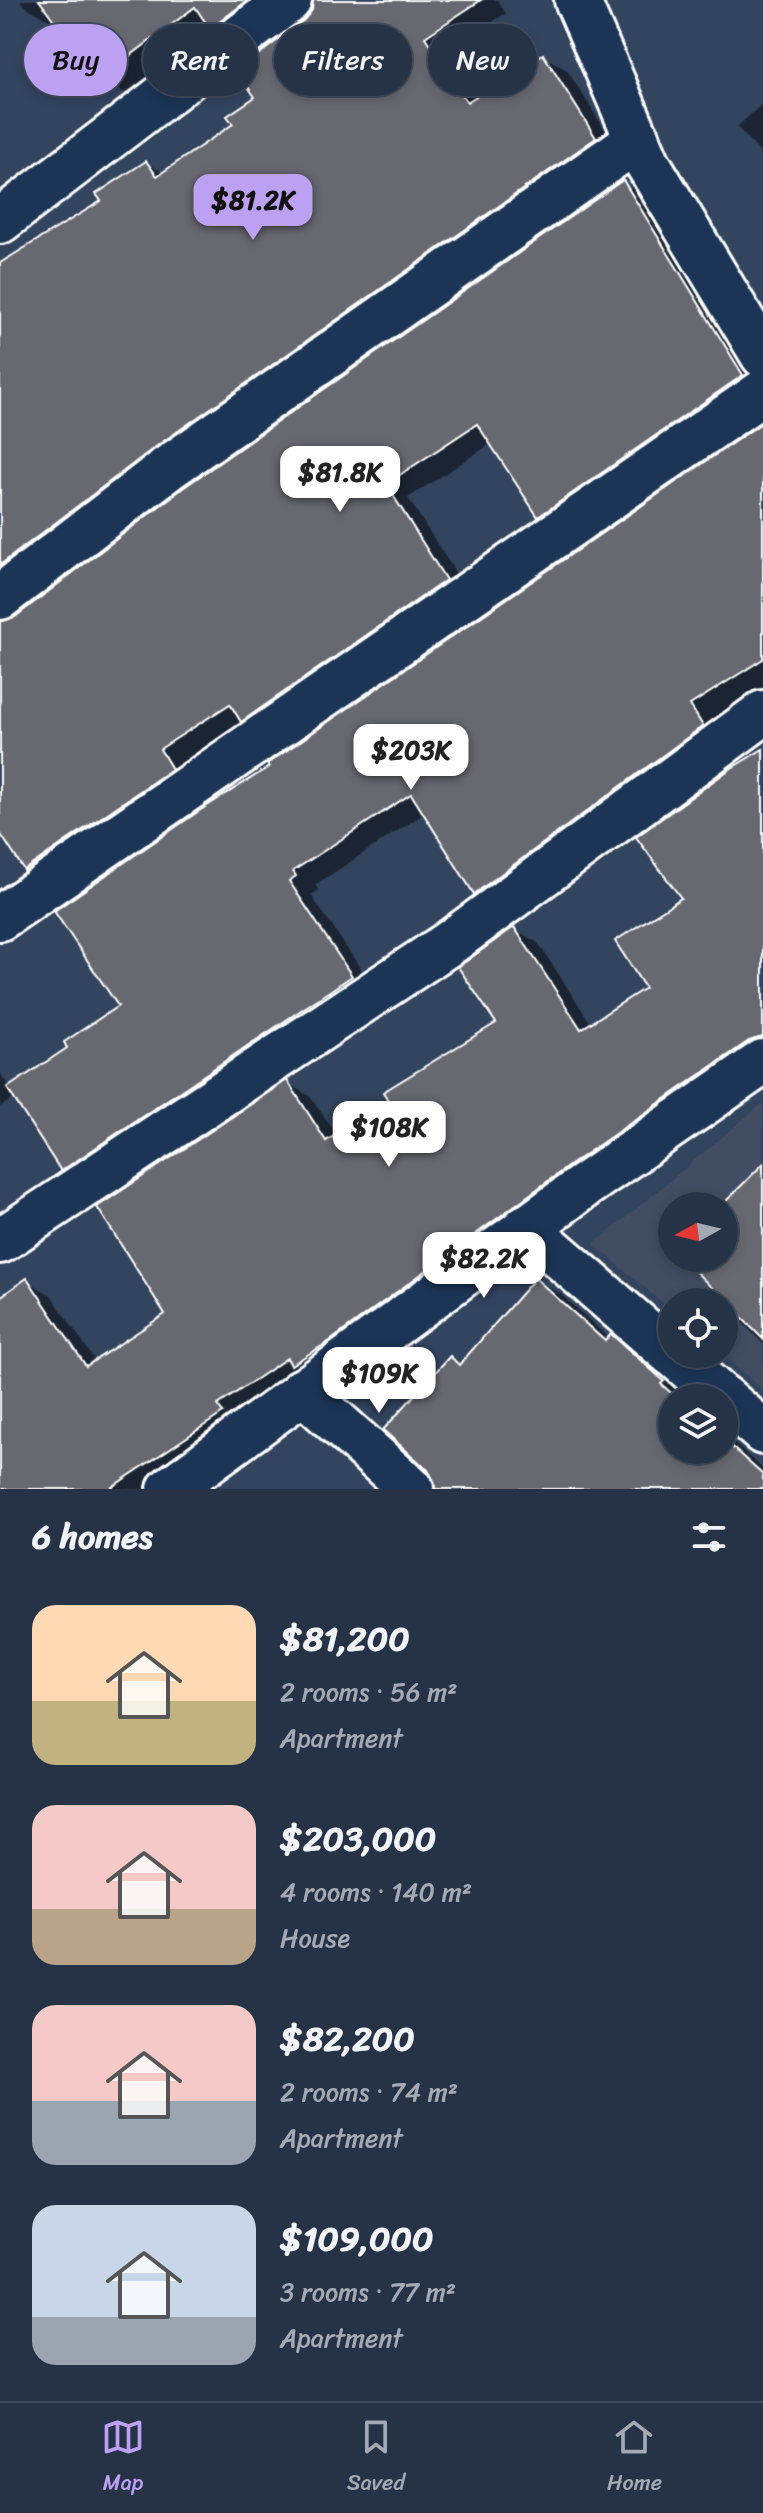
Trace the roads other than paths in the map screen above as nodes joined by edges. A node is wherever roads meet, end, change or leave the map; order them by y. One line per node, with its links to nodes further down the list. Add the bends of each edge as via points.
1 (289, 0): 4 (street)
2 (577, 0): 3 (street)
3 (638, 139): 5 (street); 7 (street, via 168,468)
4 (0, 221)
5 (763, 355)
6 (763, 392): 9 (street)
7 (0, 597)
8 (763, 713): 12 (street, via 451,942)
9 (0, 918)
10 (763, 1062): 11 (street)
11 (526, 1227): 13 (street); 16 (street)
12 (0, 1241)
13 (658, 1342)
14 (689, 1368): 15 (street)
15 (707, 1384)
16 (302, 1391): 19 (street); 20 (street)
17 (738, 1410): 18 (street)
18 (763, 1432)
19 (170, 1489)
20 (411, 1489)

